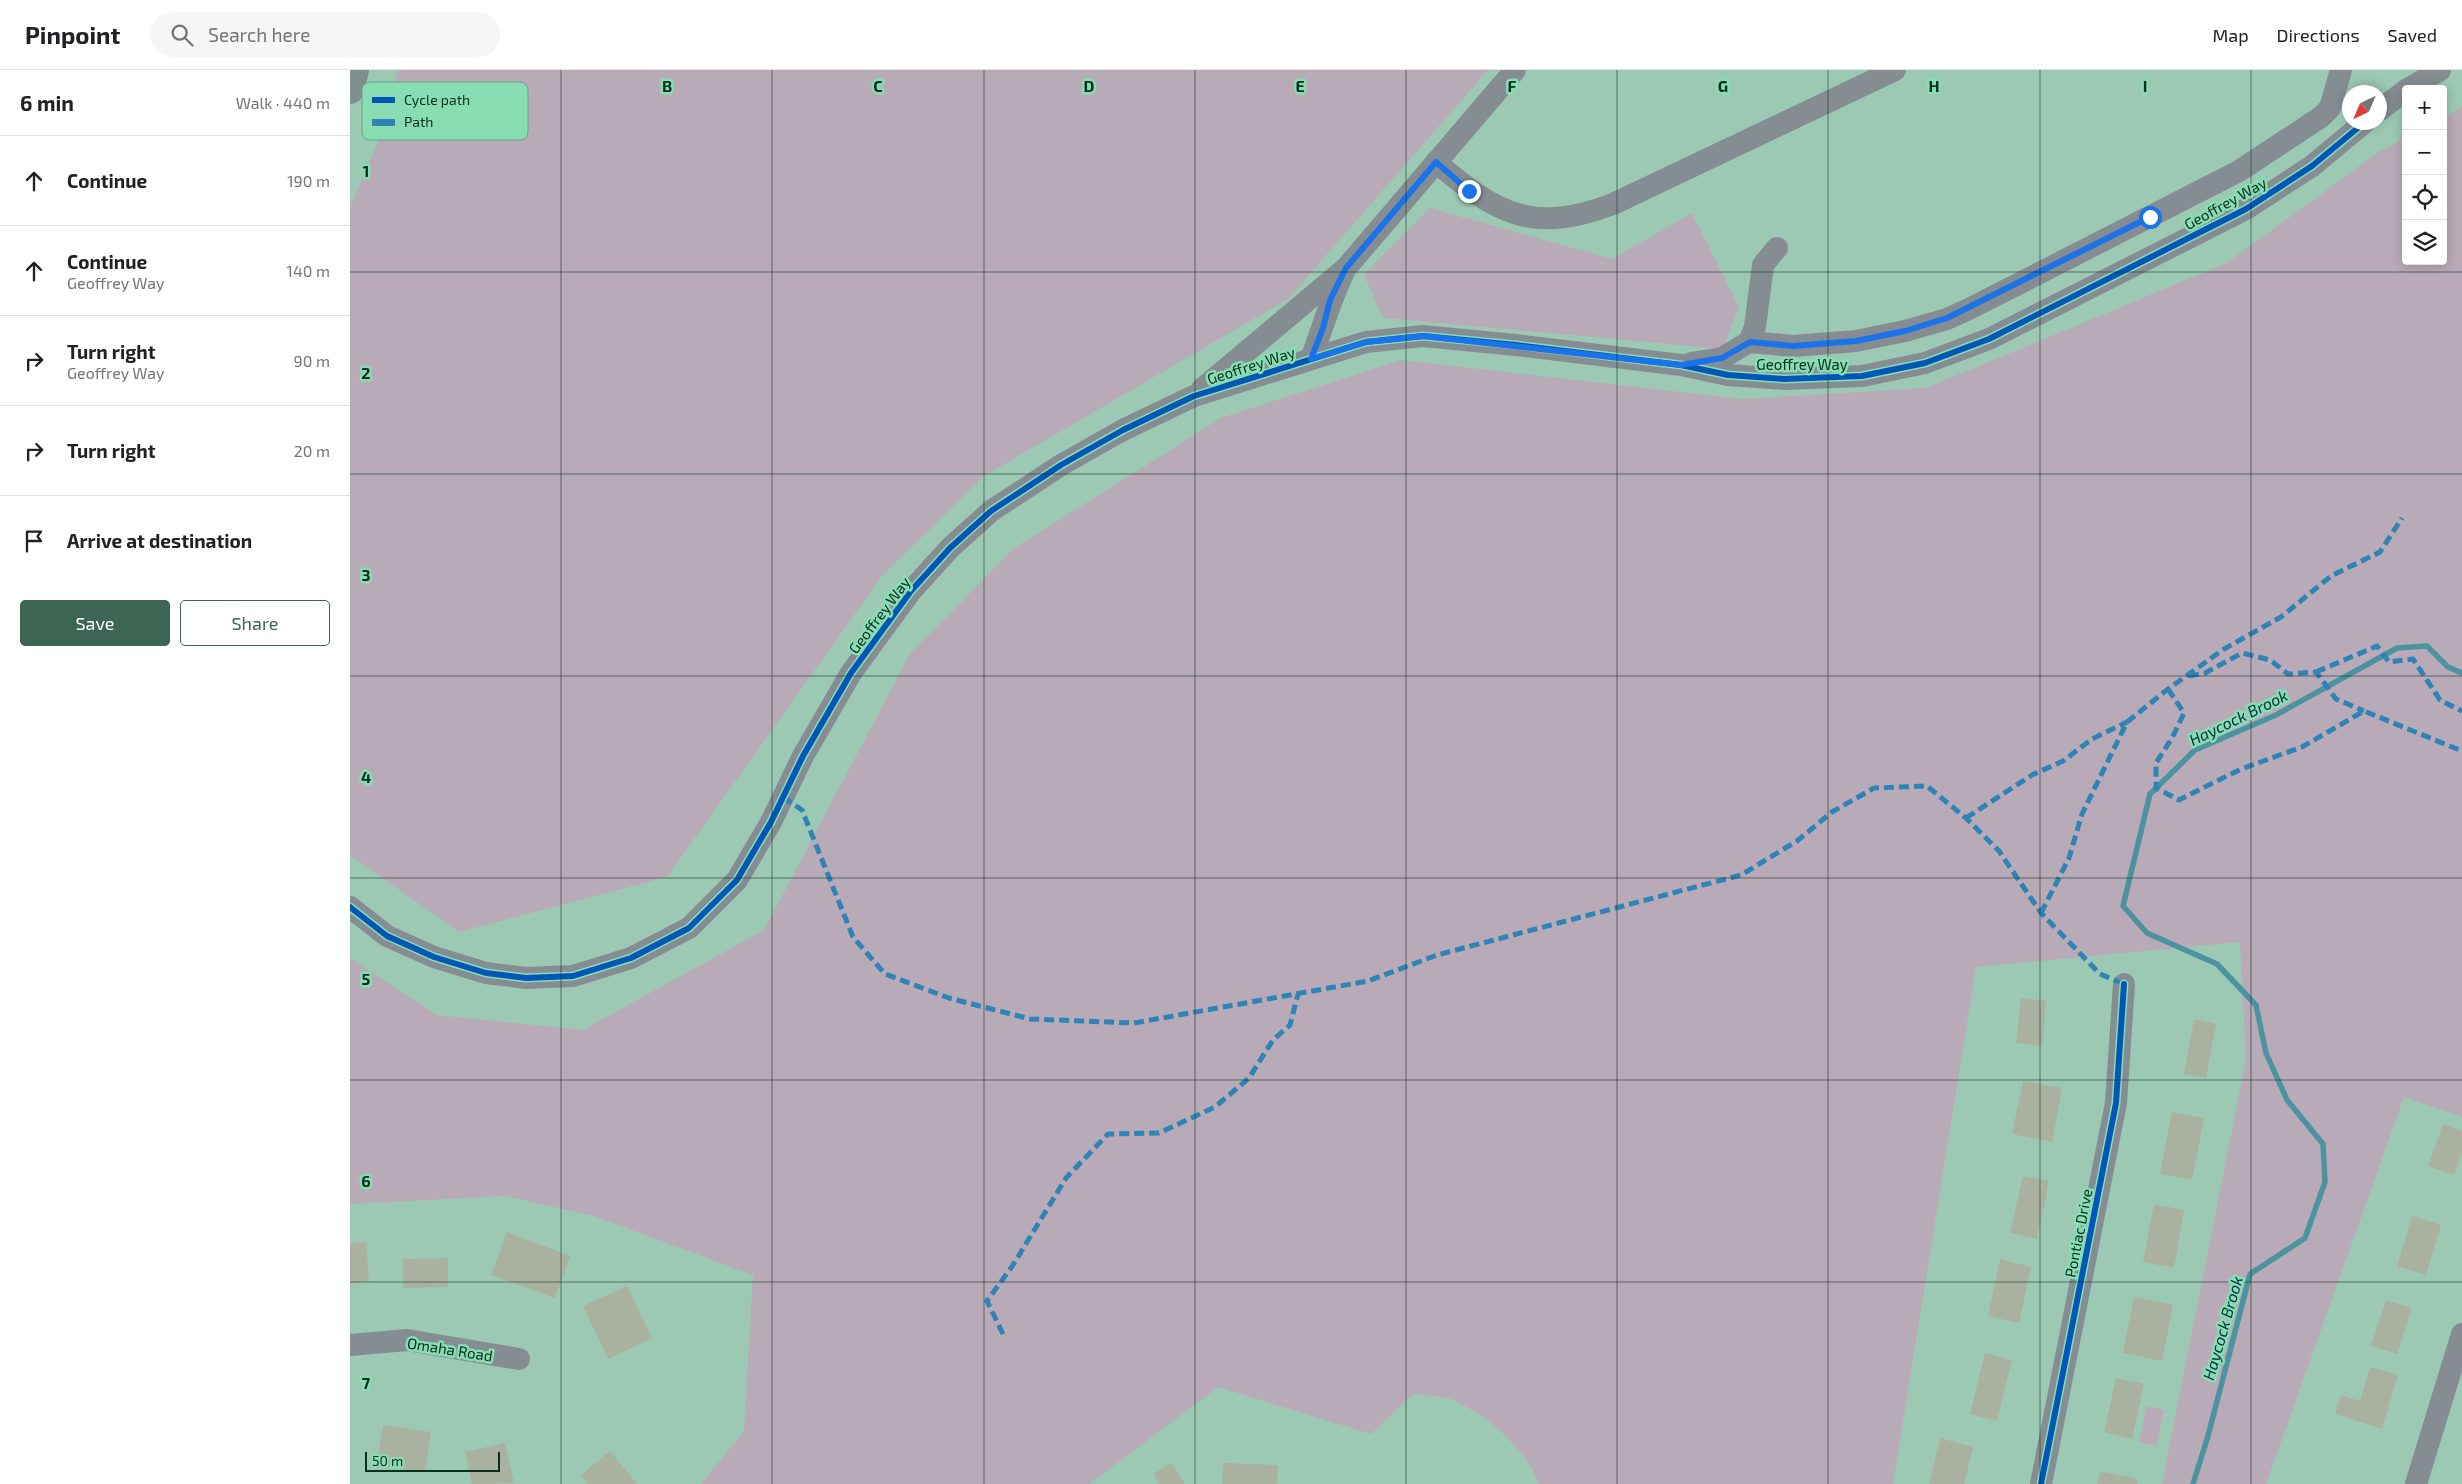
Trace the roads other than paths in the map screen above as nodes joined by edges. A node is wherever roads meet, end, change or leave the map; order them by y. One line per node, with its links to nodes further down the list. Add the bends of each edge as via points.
1 (355, 70): 7 (main road)
2 (1515, 70): 11 (street, Geoffrey Way)
3 (1895, 70): 11 (street, via 1613,204 1572,218 1529,218 1508,212 1469,191)
4 (2341, 70): 14 (street, via 2330,108 2321,117 2223,180 1947,318 1856,341 1793,346)
5 (2440, 70): 6 (street)
6 (2414, 85)
7 (350, 90)
8 (2402, 93): 9 (street)
9 (2387, 105)
10 (2355, 130): 16 (street, Geoffrey Way, via 2312,166 2246,209 1989,338 1925,363 1862,376 1784,379 1728,375)
11 (1436, 162): 13 (street, Geoffrey Way)
12 (1777, 248): 14 (street, via 1763,265)
13 (1346, 268): 15 (street, Geoffrey Way, via 1330,300); 17 (street, Geoffrey Way)
14 (1750, 342): 16 (street, via 1722,358)
15 (1311, 359): 16 (street, Geoffrey Way, via 1366,342 1423,336); 17 (street, Geoffrey Way)
16 (1681, 365)
17 (1194, 396): 18 (street, Geoffrey Way, via 1123,430 1061,465 991,511 950,548 912,591 851,673 803,756 772,822 737,880 689,928 623,961 573,976 526,978 486,973 434,957 387,936)
18 (350, 907)
19 (2124, 984): 23 (street, Pontiac Drive, via 2116,1103)
20 (2462, 1334): 24 (street)
21 (350, 1345): 22 (street, Omaha Road, via 408,1340)
22 (520, 1360)
23 (2041, 1484)
24 (2416, 1484)

